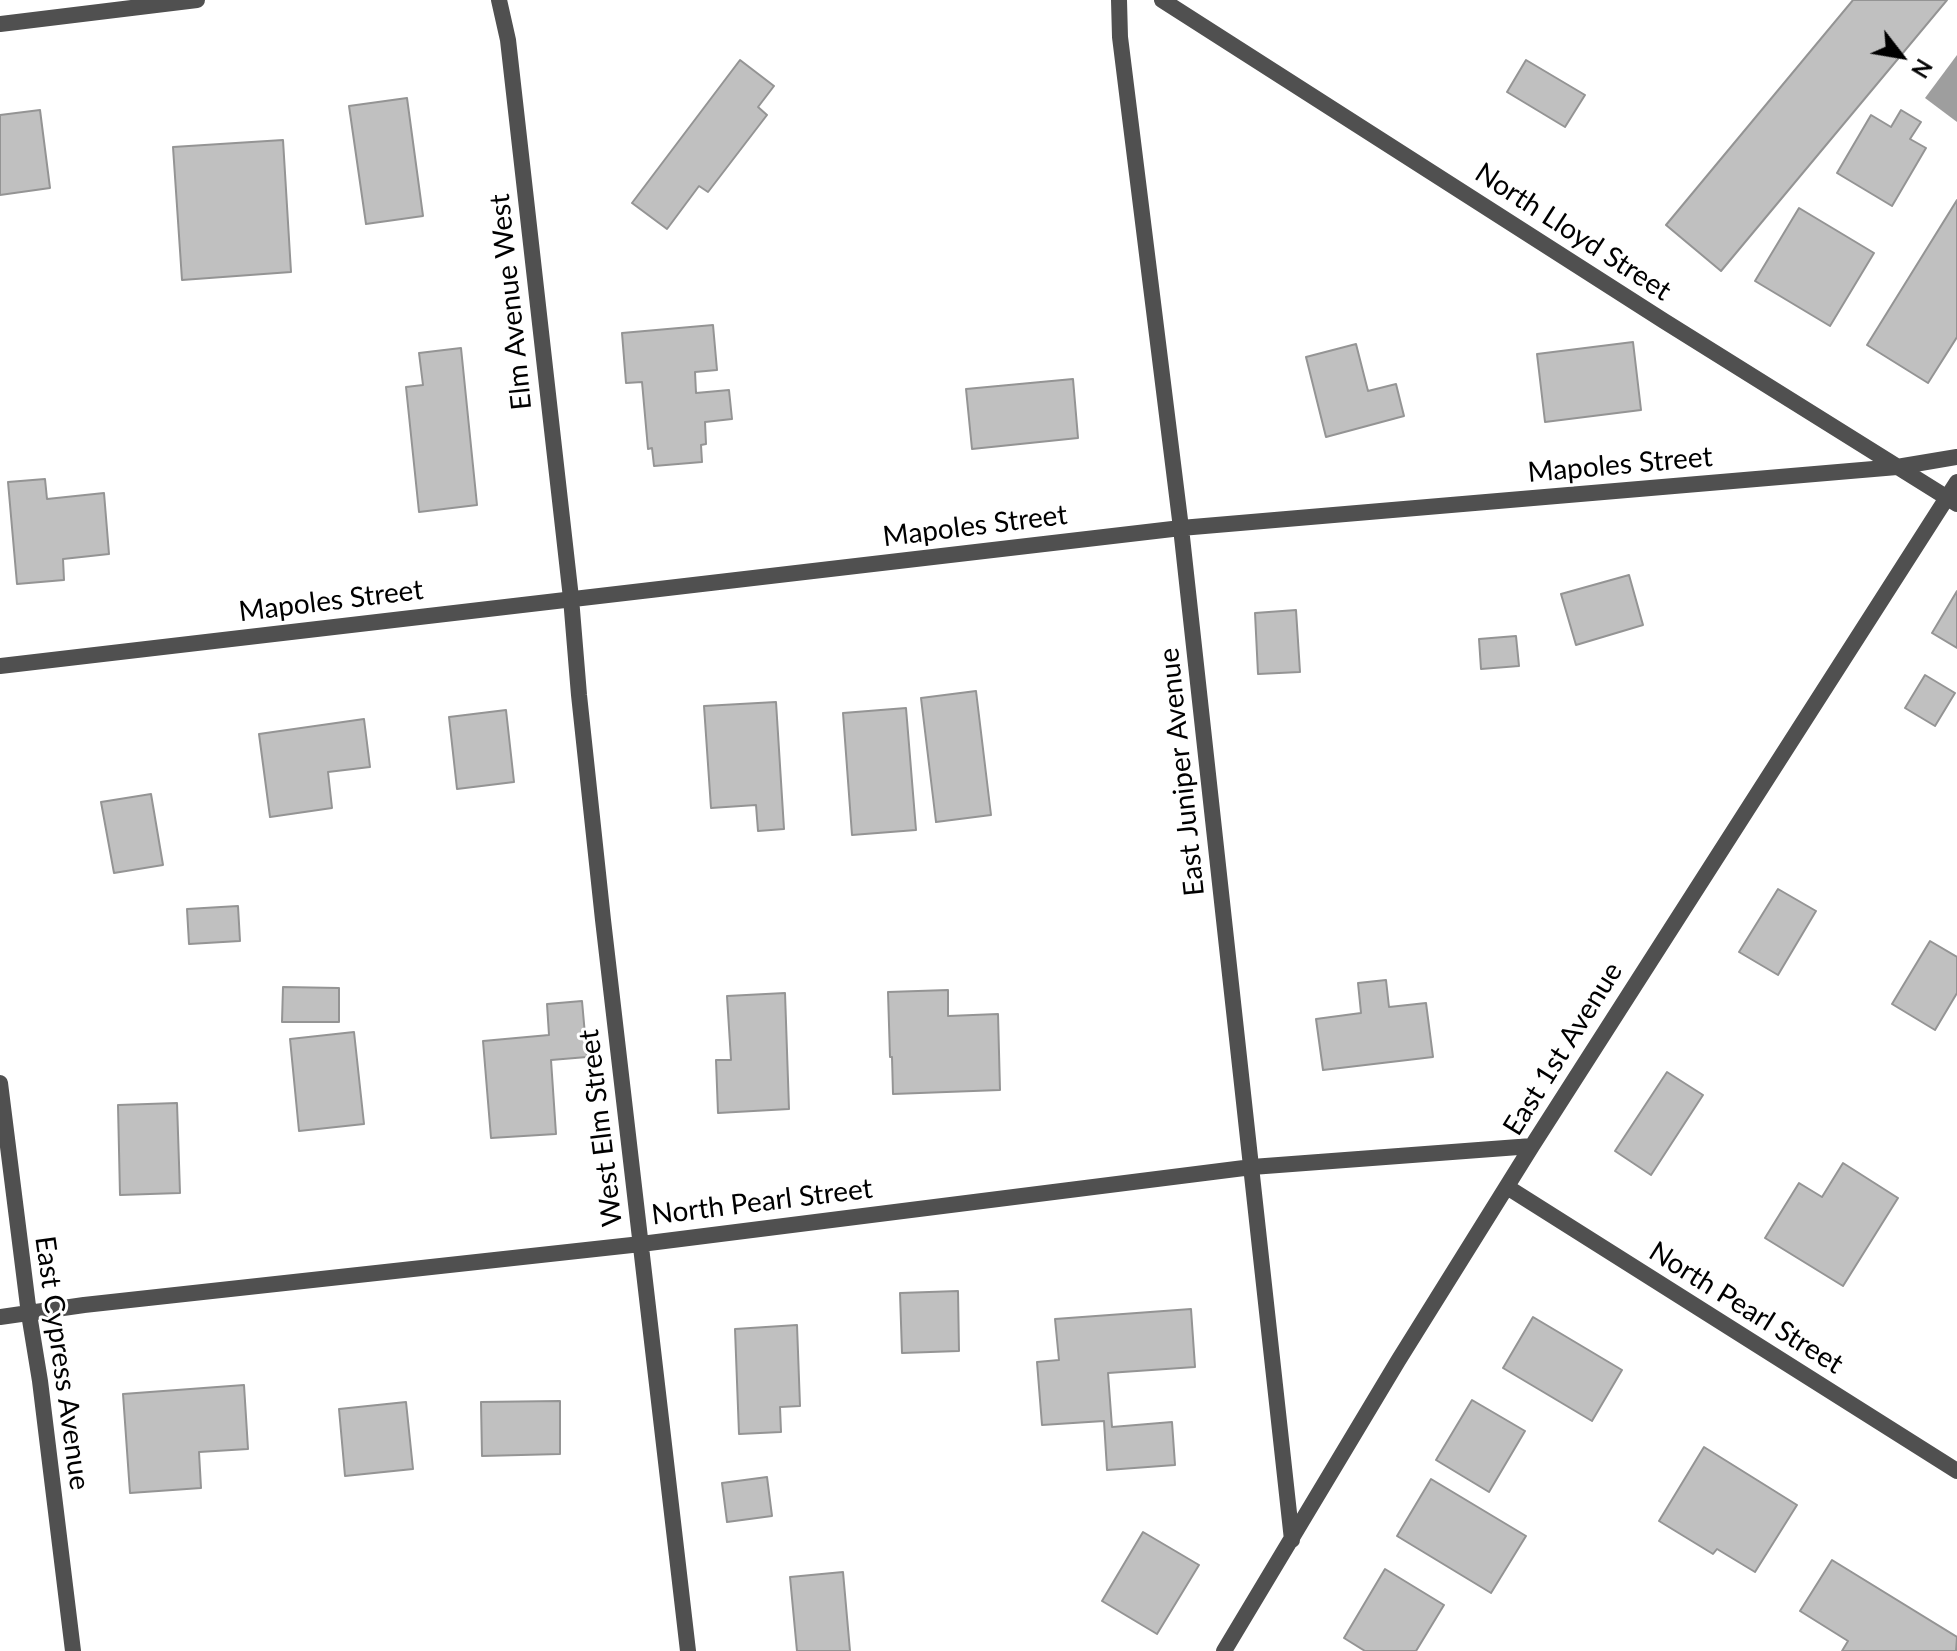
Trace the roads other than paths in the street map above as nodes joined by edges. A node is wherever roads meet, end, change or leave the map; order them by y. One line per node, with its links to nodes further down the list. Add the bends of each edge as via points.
1 (197, 0): 5 (street)
2 (499, 0): 11 (street, Elm Avenue West, via 508,40)
3 (1119, 0): 10 (street, East Juniper Avenue)
4 (1162, 0): 7 (street, North Lloyd Street)
5 (0, 24)
6 (1957, 457): 7 (street, Mapoles Street)
7 (1897, 467): 9 (street, North Lloyd Street); 10 (street, Mapoles Street)
8 (1957, 482): 9 (street, East 1st Avenue)
9 (1951, 501): 14 (street, East 1st Avenue)
10 (1181, 528): 11 (street, Mapoles Street); 15 (street, East Juniper Avenue)
11 (571, 598): 12 (street, Mapoles Street); 17 (street, West Elm Street)
12 (0, 666)
13 (0, 1083): 18 (street, East Cypress Avenue)
14 (1532, 1146): 15 (street, North Pearl Street); 16 (street, East 1st Avenue)
15 (1252, 1167): 17 (street, North Pearl Street); 21 (street, East Juniper Avenue)
16 (1507, 1187): 20 (street, North Pearl Street); 21 (street, East 1st Avenue)
17 (641, 1244): 18 (street, North Pearl Street); 23 (street, West Elm Street)
18 (29, 1314): 19 (street, North Pearl Street); 22 (street, East Cypress Avenue)
19 (0, 1317)
20 (1957, 1471)
21 (1292, 1540): 24 (street, East 1st Avenue)
22 (73, 1651)
23 (688, 1651)
24 (1224, 1651)

